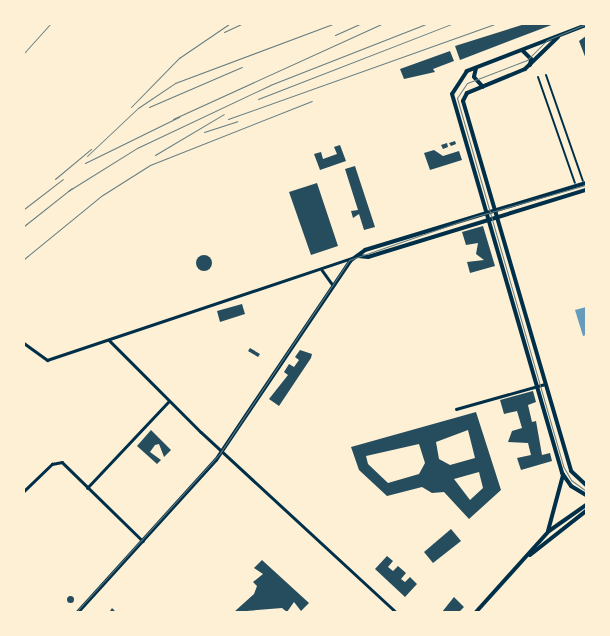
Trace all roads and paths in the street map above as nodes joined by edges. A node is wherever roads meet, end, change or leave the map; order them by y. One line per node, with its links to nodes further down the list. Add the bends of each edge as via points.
1 (586, 25): 2 (main road)
2 (560, 35): 3 (main road); 4 (main road)
3 (523, 51): 4 (main road, via 531,59); 5 (main road)
4 (529, 66): 8 (main road)
5 (476, 68): 8 (main road, via 474,77); 13 (main road, via 455,86 458,114)
6 (546, 75): 10 (street)
7 (538, 78): 9 (street)
8 (483, 87): 12 (main road, via 464,96)
9 (575, 183)
10 (584, 183): 12 (main road)
11 (586, 190): 14 (main road)
12 (495, 209): 13 (main road); 14 (main road)
13 (486, 211): 15 (main road); 16 (main road, via 365,250)
14 (497, 216): 15 (main road); 21 (main road)
15 (488, 219): 16 (main road, via 368,257); 22 (main road)
16 (358, 256): 17 (street); 18 (main road)
17 (321, 270): 18 (street); 19 (street)
18 (332, 284): 25 (main road)
19 (108, 340): 20 (street, via 47,360); 23 (street)
20 (24, 344)
21 (545, 384): 22 (street); 27 (main road, via 569,466)
22 (537, 386): 24 (street); 26 (main road)
23 (168, 401): 25 (street); 28 (street)
24 (456, 409)
25 (223, 451): 34 (main road); 38 (street)
26 (562, 473): 30 (main road, via 571,486); 33 (main road)
27 (586, 485)
28 (87, 488): 29 (street, via 56,462); 34 (street)
29 (24, 491)
30 (586, 495)
31 (586, 505): 33 (main road)
32 (586, 511): 35 (main road)
33 (546, 534): 35 (main road)
34 (143, 541): 37 (main road)
35 (528, 556): 36 (main road)
36 (480, 608): 39 (main road); 40 (street)
37 (78, 612)
38 (396, 612)
39 (476, 612)
40 (483, 612)

